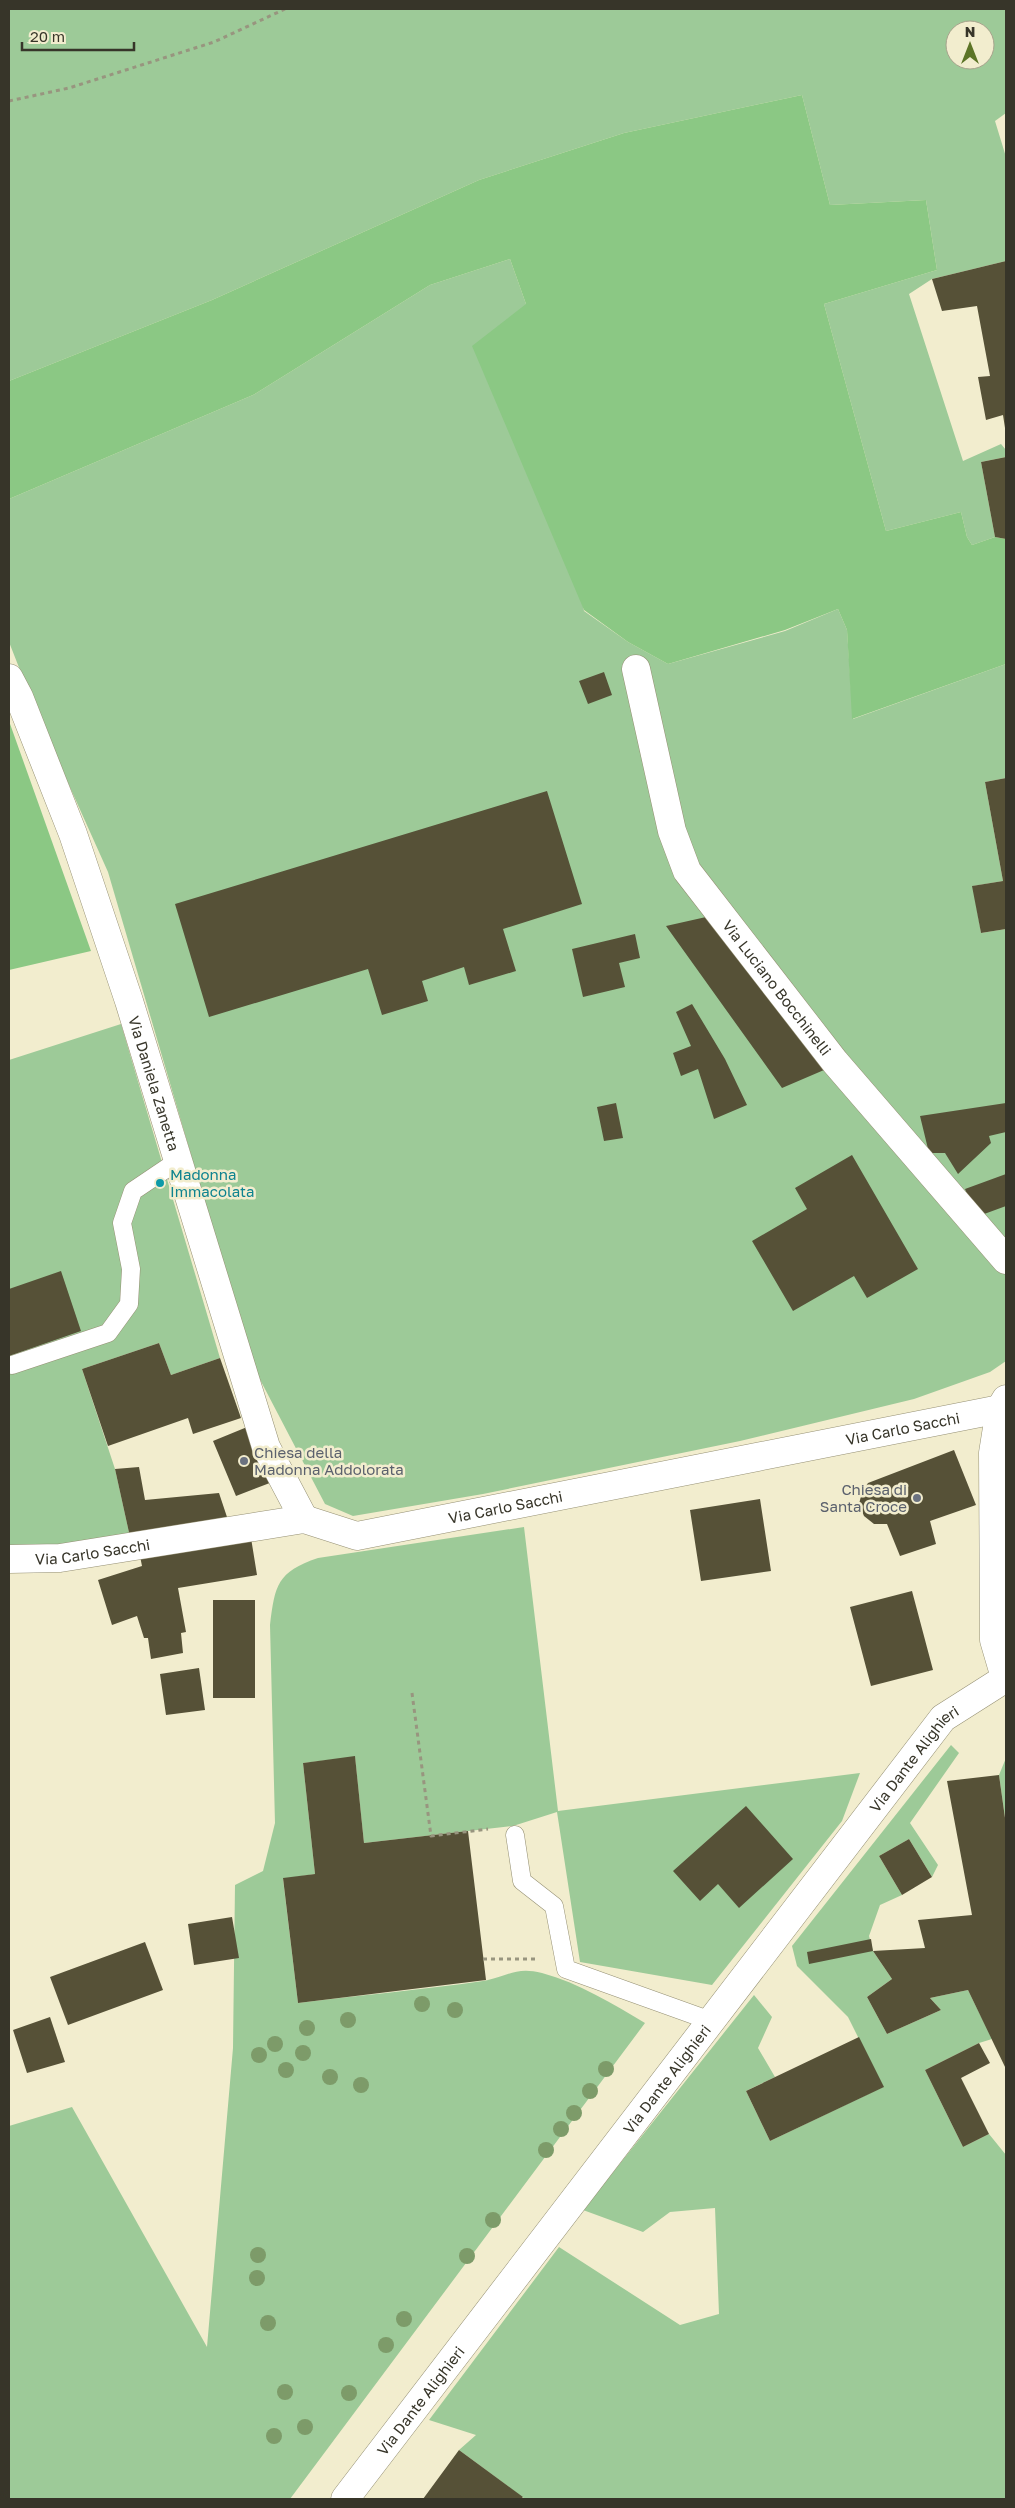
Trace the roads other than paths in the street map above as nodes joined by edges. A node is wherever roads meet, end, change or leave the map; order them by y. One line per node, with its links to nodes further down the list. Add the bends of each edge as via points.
1 (636, 669): 4 (street, Via Luciano Bocchinelli, via 672,831 687,871 835,1062)
2 (9, 678): 3 (street, Via Daniela Zanetta, via 72,834 130,1001)
3 (179, 1160): 5 (lane, via 133,1191 122,1222 131,1269 129,1304 108,1333); 7 (street, Via Daniela Zanetta, via 266,1447)
4 (1006, 1260)
5 (12, 1365)
6 (1003, 1404): 7 (street, Via Carlo Sacchi, via 357,1536); 9 (street, via 993,1453 994,1640)
7 (304, 1520): 8 (street, Via Carlo Sacchi, via 60,1558)
8 (9, 1559)
9 (1006, 1679): 11 (street, Via Dante Alighieri, via 943,1718)
10 (515, 1835): 11 (lane, via 522,1882 554,1906 566,1969)
11 (711, 2021): 12 (street, Via Dante Alighieri)
12 (345, 2499)

